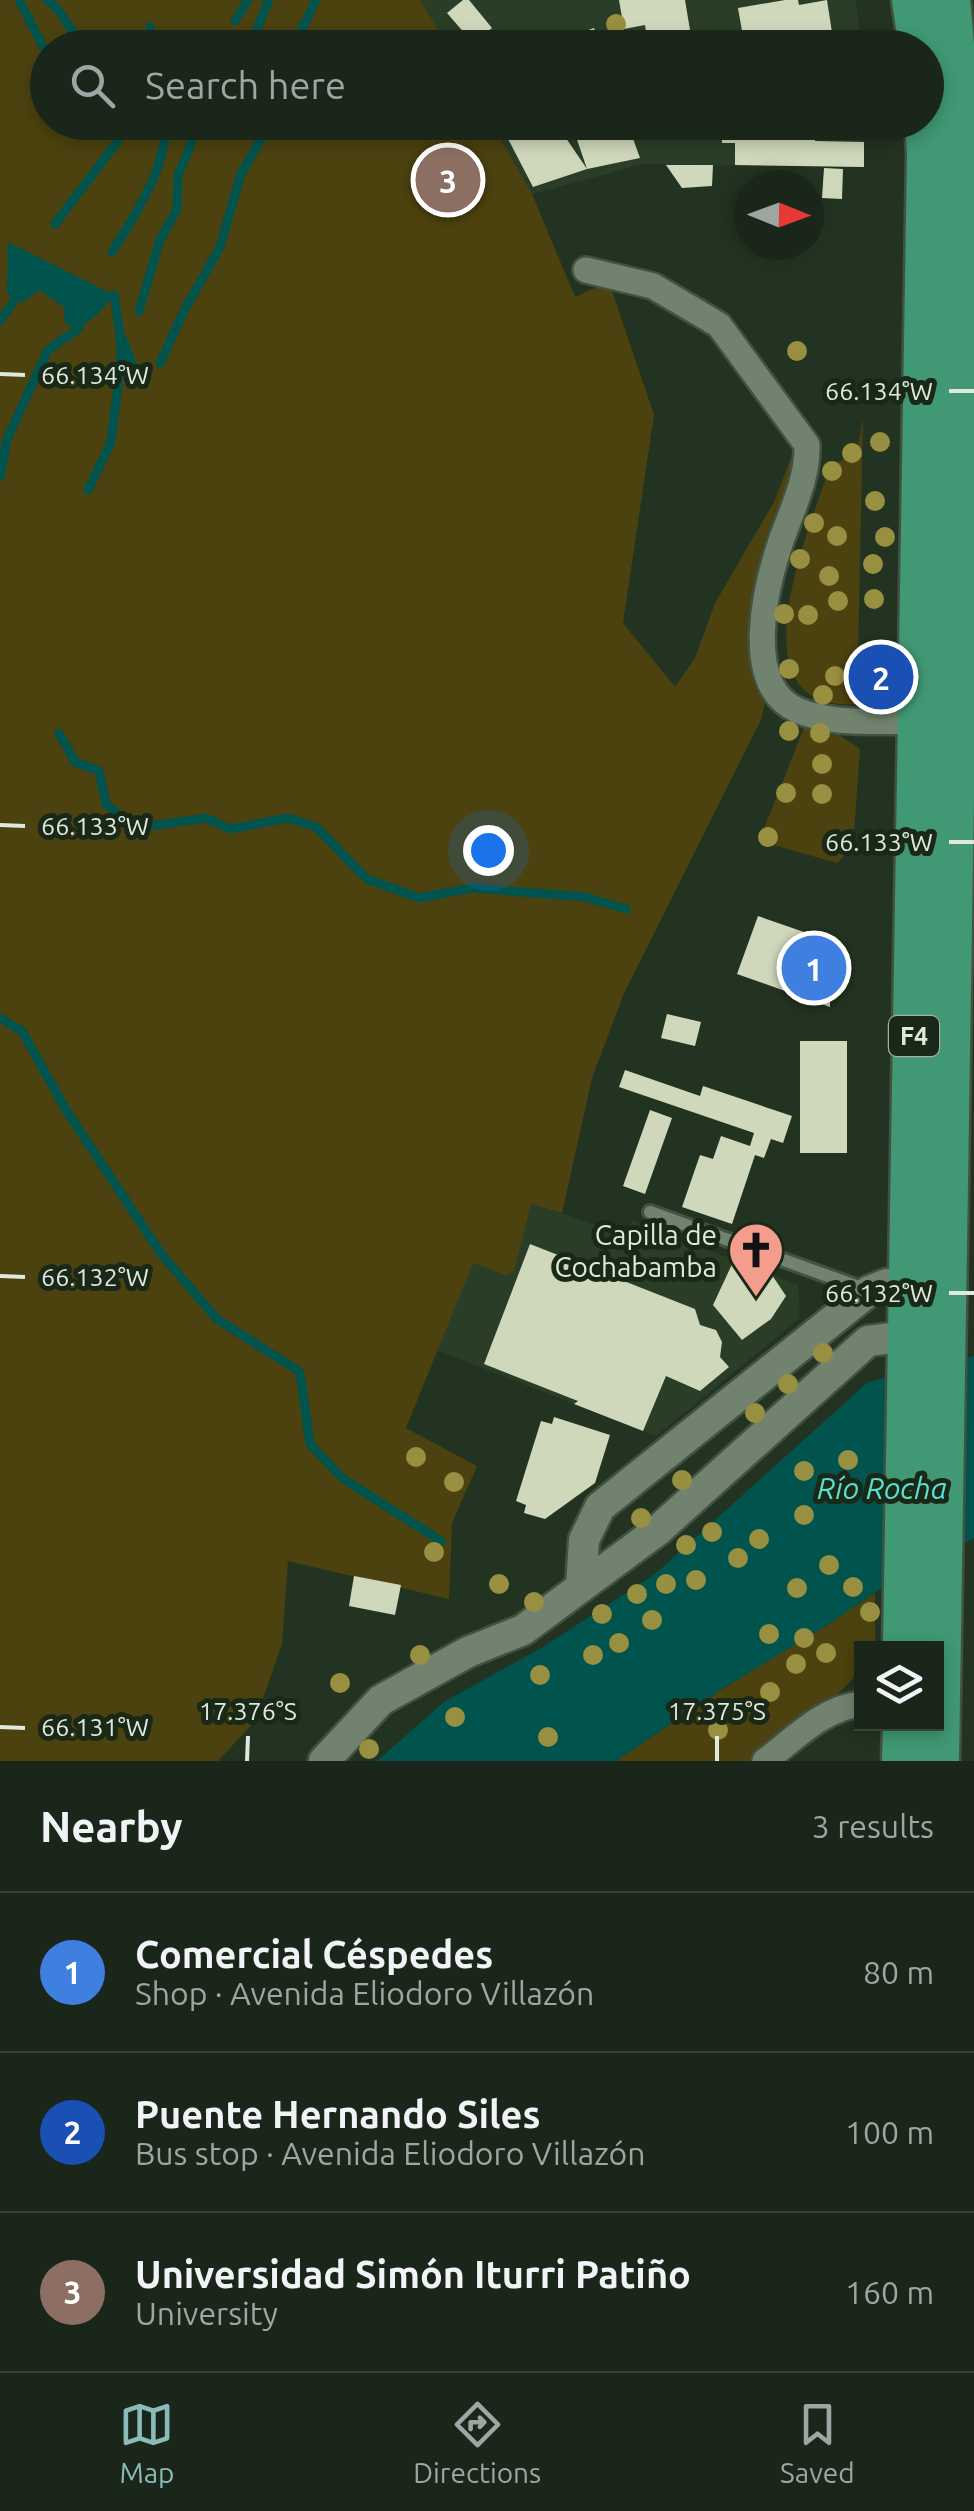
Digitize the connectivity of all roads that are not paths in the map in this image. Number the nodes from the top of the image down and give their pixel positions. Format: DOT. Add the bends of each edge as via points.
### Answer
graph roads {
  1 [pos="912,0"];
  2 [pos="950,0"];
  3 [pos="916,30"];
  4 [pos="926,140"];
  5 [pos="586,270"];
  6 [pos="919,722"];
  7 [pos="962,1126"];
  8 [pos="650,1212"];
  9 [pos="909,1284"];
  10 [pos="869,1290"];
  11 [pos="920,1340"];
  12 [pos="581,1587"];
  13 [pos="904,1641"];
  14 [pos="854,1705"];
  15 [pos="902,1731"];
  16 [pos="324,1761"];
  17 [pos="766,1761"];
  18 [pos="902,1761"];
  19 [pos="939,1761"];
  1 -- 3 [label="highway"];
  2 -- 7 [label="highway, F4" via="964,154"];
  4 -- 6 [label="highway, F4"];
  5 -- 6 [label="street" via="654,286 719,325 807,445 808,464 771,570 762,636 772,686 793,708 817,716"];
  6 -- 9 [label="highway, F4"];
  7 -- 11 [label="highway, F4"];
  8 -- 10 [label="lane"];
  9 -- 10 [label="street"];
  9 -- 11 [label="highway, F4"];
  10 -- 12 [label="street" via="600,1507 584,1540"];
  11 -- 12 [label="street" via="868,1341 657,1531"];
  11 -- 13 [label="highway, F4"];
  11 -- 19 [label="highway, F4" via="944,1567"];
  12 -- 16 [label="street" via="523,1630 381,1700"];
  14 -- 17 [label="street" via="828,1714"];
  15 -- 18 [label="highway"];
}
